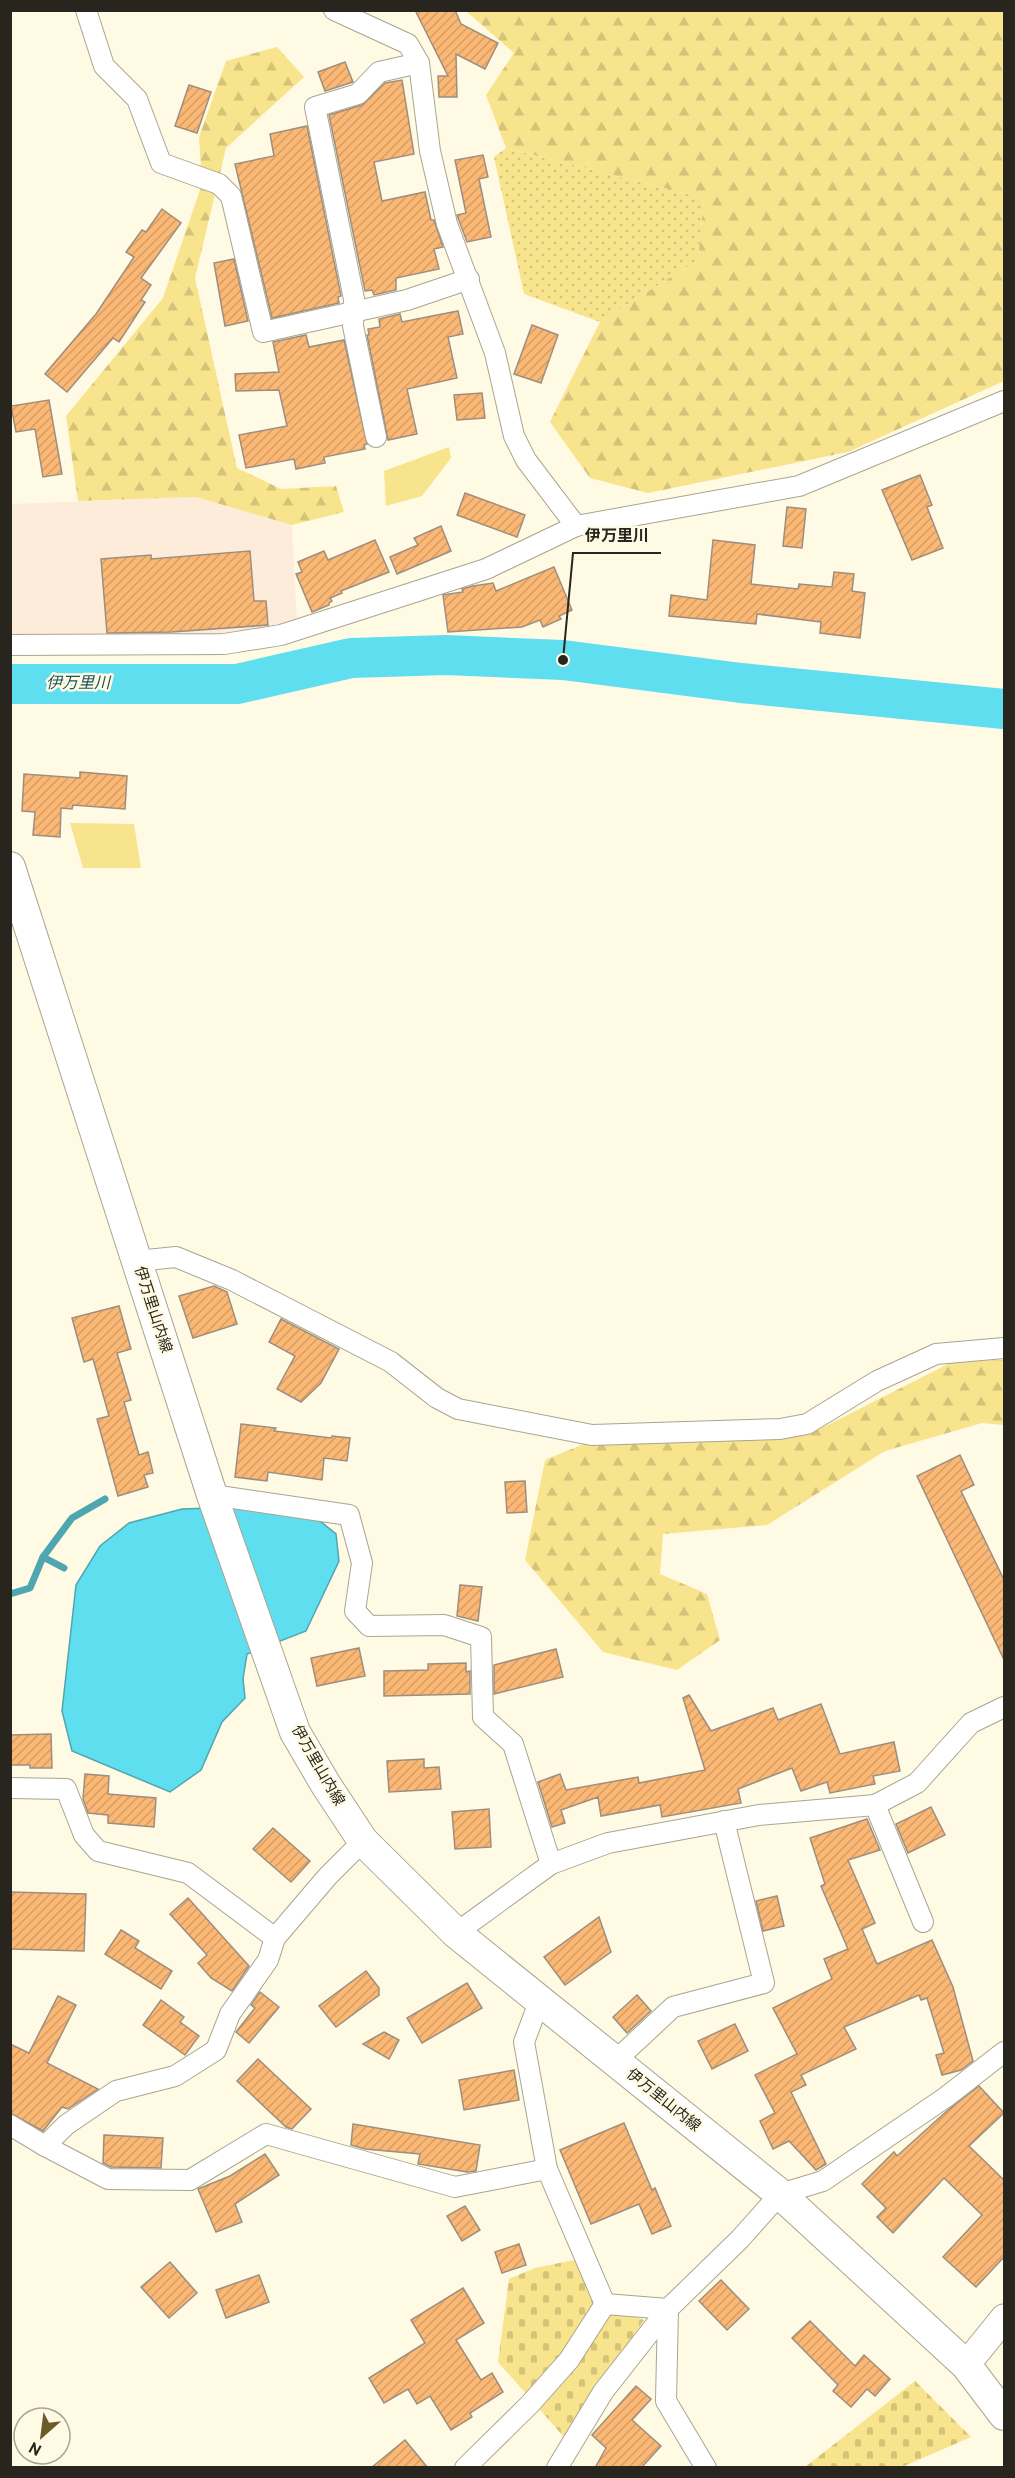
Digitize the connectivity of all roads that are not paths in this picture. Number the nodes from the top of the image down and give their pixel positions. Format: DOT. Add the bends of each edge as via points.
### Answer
graph roads {
  1 [pos="86,10"];
  2 [pos="334,10"];
  3 [pos="419,63"];
  4 [pos="469,279"];
  5 [pos="354,312"];
  6 [pos="1005,401"];
  7 [pos="376,437"];
  8 [pos="576,526"];
  9 [pos="10,645"];
  10 [pos="10,867"];
  11 [pos="137,1261"];
  12 [pos="1005,1348"];
  13 [pos="212,1494"];
  14 [pos="1005,1707"];
  15 [pos="10,1788"];
  16 [pos="875,1805"];
  17 [pos="724,1821"];
  18 [pos="363,1841"];
  19 [pos="551,1864"];
  20 [pos="923,1922"];
  21 [pos="456,1933"];
  22 [pos="275,1938"];
  23 [pos="539,2002"];
  24 [pos="1005,2052"];
  25 [pos="614,2062"];
  26 [pos="10,2125"];
  27 [pos="45,2146"];
  28 [pos="547,2169"];
  29 [pos="780,2194"];
  30 [pos="605,2304"];
  31 [pos="668,2309"];
  32 [pos="1005,2318"];
  33 [pos="966,2365"];
  34 [pos="1005,2415"];
  35 [pos="465,2468"];
  36 [pos="557,2468"];
  37 [pos="706,2468"];
  1 -- 5 [label="street" via="104,66 136,99 161,163 219,183 231,196 263,333"];
  2 -- 3 [label="street" via="408,44"];
  3 -- 4 [label="street" via="430,151 447,224"];
  3 -- 5 [label="street" via="379,72 358,93 315,107"];
  4 -- 5 [label="street" via="407,300"];
  4 -- 8 [label="street" via="495,353 514,436 526,460"];
  5 -- 7 [label="street" via="353,326"];
  6 -- 8 [label="street" via="799,486"];
  8 -- 9 [label="street" via="486,569 281,635 224,644"];
  10 -- 11 [label="main road, 伊万里山内線"];
  11 -- 12 [label="street" via="176,1257 232,1280 391,1362 437,1398 458,1409 592,1435 780,1429 807,1424 877,1381 936,1354"];
  11 -- 13 [label="main road, 伊万里山内線"];
  13 -- 18 [label="main road, 伊万里山内線" via="295,1732"];
  13 -- 19 [label="street" via="349,1515 362,1563 355,1611 369,1626 444,1625 481,1637 483,1717 513,1744"];
  14 -- 16 [label="street" via="971,1723 917,1783"];
  15 -- 22 [label="street" via="66,1789 84,1835 99,1851 188,1873"];
  16 -- 17 [label="street"];
  16 -- 20 [label="street"];
  17 -- 19 [label="street" via="608,1843"];
  17 -- 25 [label="street" via="764,1983 673,2007"];
  18 -- 21 [label="main road, 伊万里山内線"];
  18 -- 22 [label="street"];
  19 -- 21 [label="street"];
  21 -- 23 [label="main road, 伊万里山内線"];
  22 -- 27 [label="street" via="268,1960 230,2014 216,2050 175,2076 116,2091 66,2125"];
  23 -- 25 [label="main road, 伊万里山内線"];
  23 -- 28 [label="street" via="524,2042"];
  24 -- 29 [label="street" via="824,2181"];
  25 -- 29 [label="main road, 伊万里山内線"];
  26 -- 27 [label="street"];
  27 -- 28 [label="street" via="108,2179 190,2180 266,2134 455,2187"];
  28 -- 30 [label="street"];
  29 -- 31 [label="street"];
  29 -- 33 [label="main road, 伊万里山内線"];
  30 -- 31 [label="street"];
  30 -- 35 [label="street" via="569,2360"];
  31 -- 36 [label="street" via="603,2391"];
  31 -- 37 [label="street" via="666,2401"];
  32 -- 33 [label="main road"];
  33 -- 34 [label="main road, 伊万里山内線"];
}
